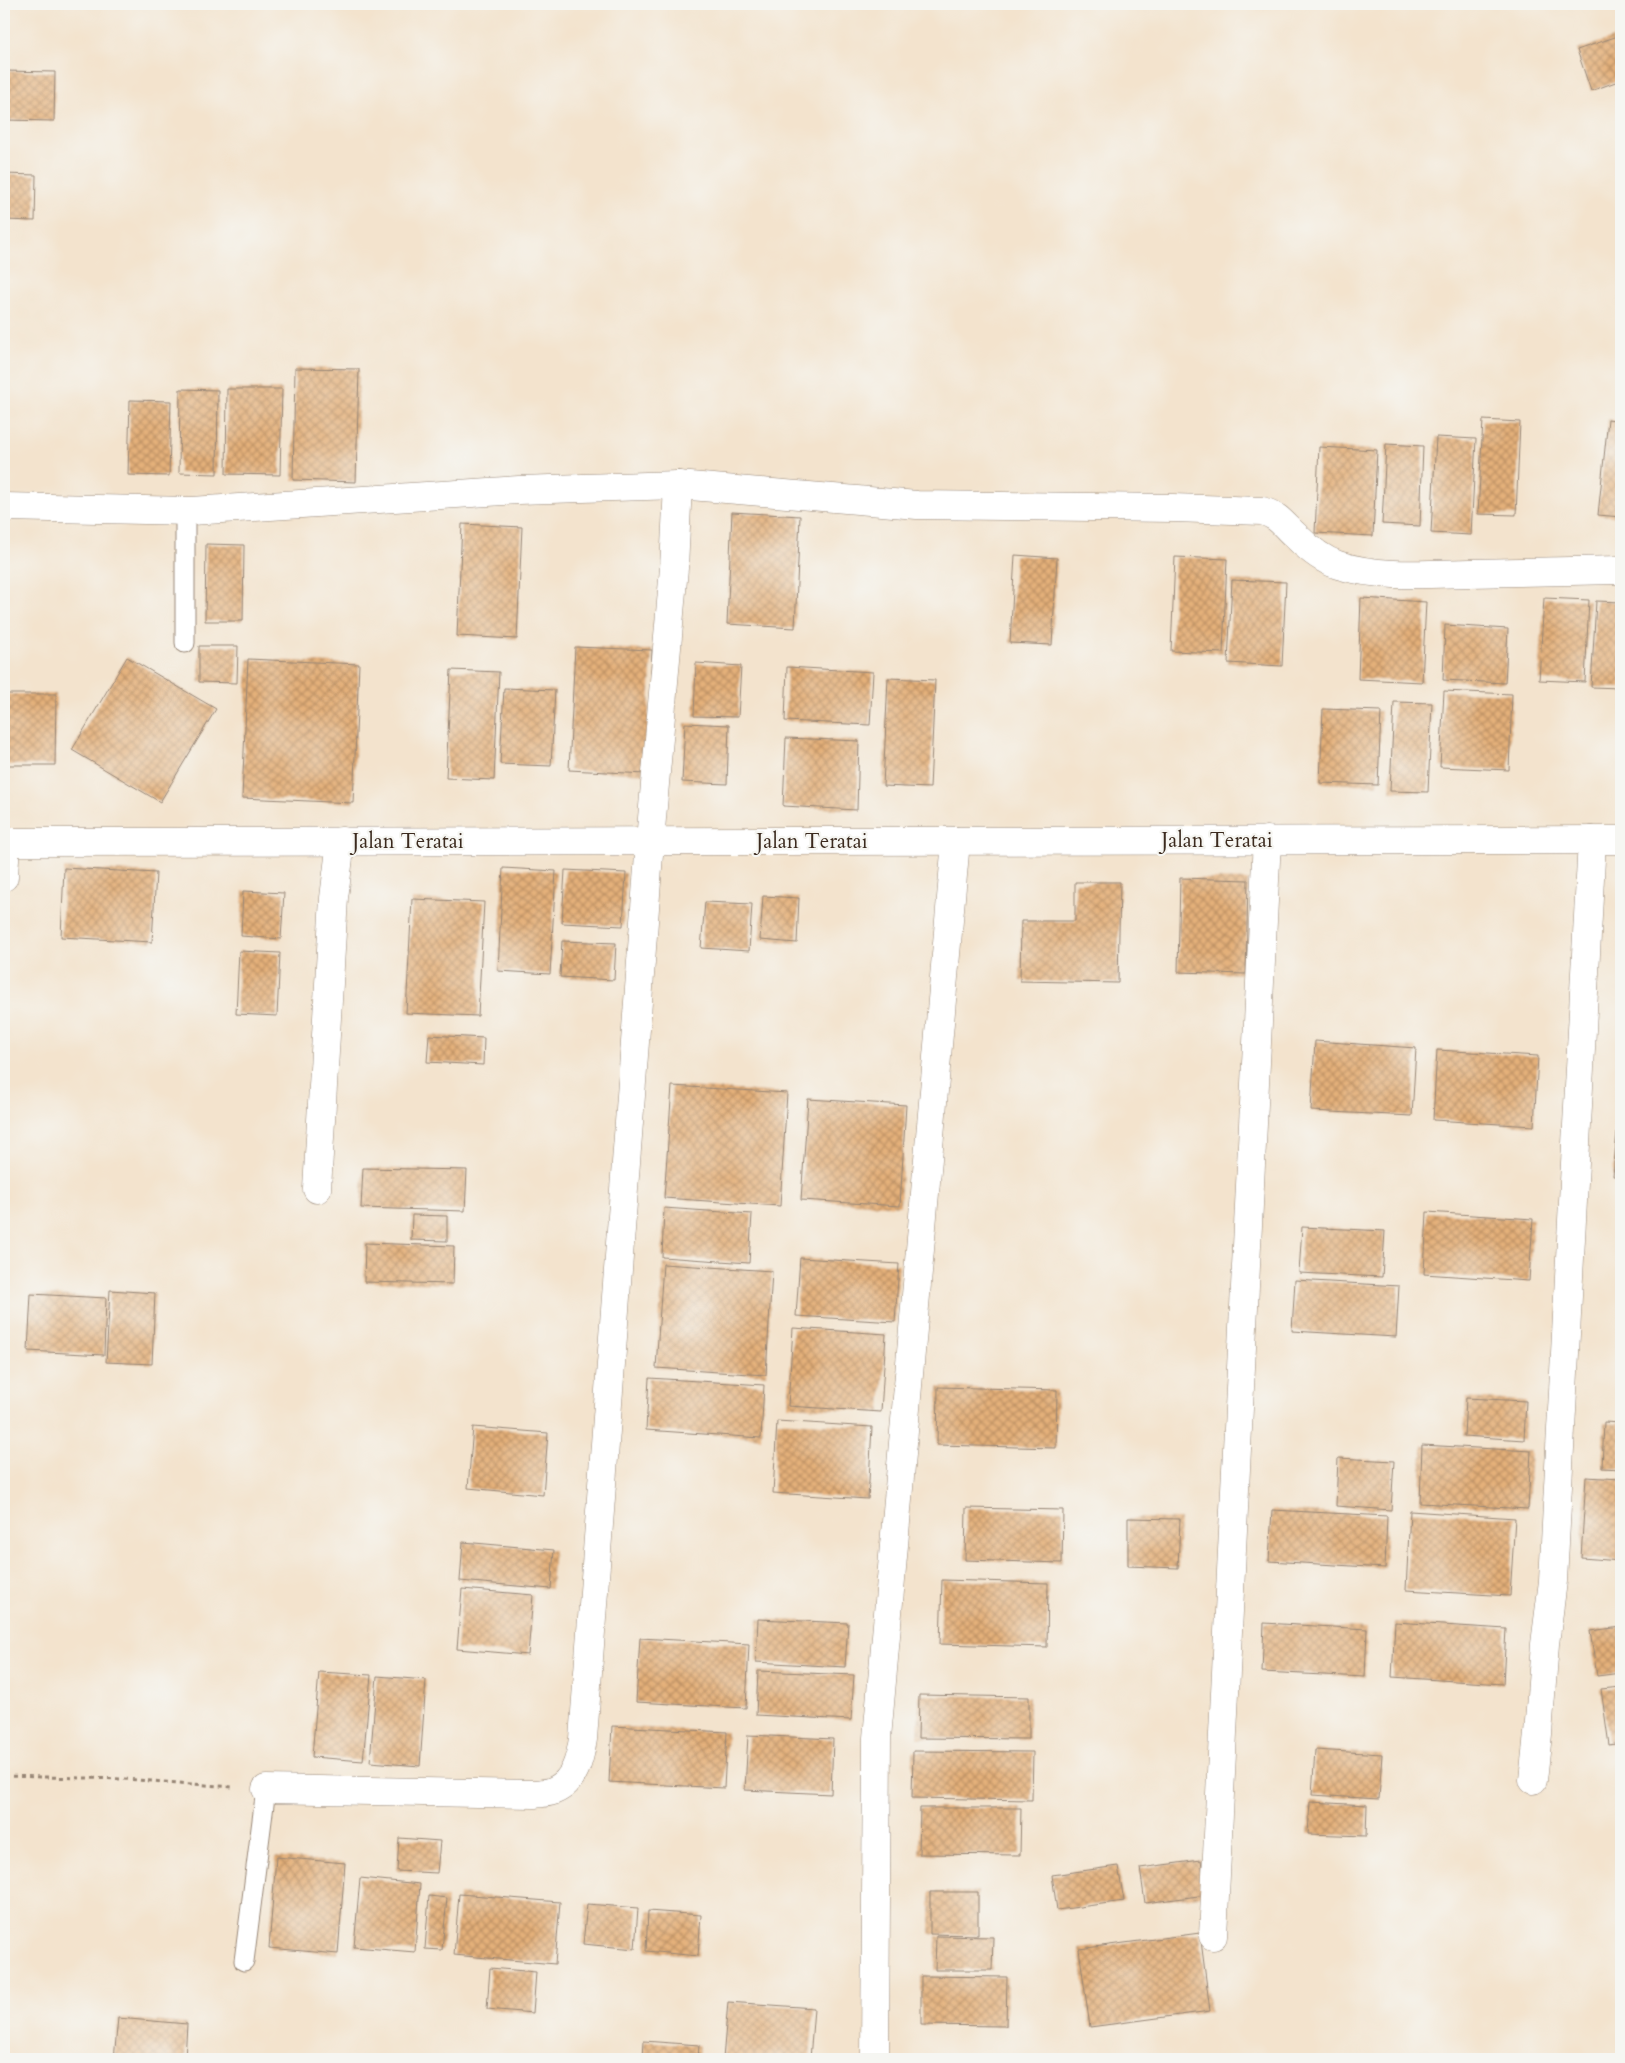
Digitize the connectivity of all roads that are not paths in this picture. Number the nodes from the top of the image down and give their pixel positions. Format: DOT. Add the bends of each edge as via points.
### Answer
graph roads {
  1 [pos="678,485"];
  2 [pos="4,507"];
  3 [pos="185,510"];
  4 [pos="1621,570"];
  5 [pos="185,643"];
  6 [pos="956,840"];
  7 [pos="1267,840"];
  8 [pos="1592,840"];
  9 [pos="1621,840"];
  10 [pos="650,841"];
  11 [pos="5,842"];
  12 [pos="342,842"];
  13 [pos="4,877"];
  14 [pos="317,1189"];
  15 [pos="1533,1780"];
  16 [pos="266,1789"];
  17 [pos="1213,1936"];
  18 [pos="244,1961"];
  19 [pos="875,2059"];
  1 -- 3 [label="street" via="519,490"];
  1 -- 4 [label="street" via="918,505 1262,511 1280,518 1296,537 1320,555 1336,564 1367,572 1431,574"];
  1 -- 10 [label="street" via="674,568"];
  2 -- 3 [label="street"];
  3 -- 5 [label="lane"];
  6 -- 7 [label="street, Jalan Teratai"];
  6 -- 10 [label="street, Jalan Teratai"];
  6 -- 19 [label="street" via="877,1738"];
  7 -- 8 [label="street, Jalan Teratai"];
  7 -- 17 [label="street"];
  8 -- 9 [label="street, Jalan Teratai"];
  8 -- 15 [label="street" via="1553,1581"];
  10 -- 12 [label="street, Jalan Teratai"];
  10 -- 16 [label="street" via="579,1761 571,1777 556,1790 535,1794"];
  11 -- 12 [label="street, Jalan Teratai"];
  11 -- 13 [label="street"];
  12 -- 14 [label="street" via="334,898"];
  16 -- 18 [label="lane"];
}
